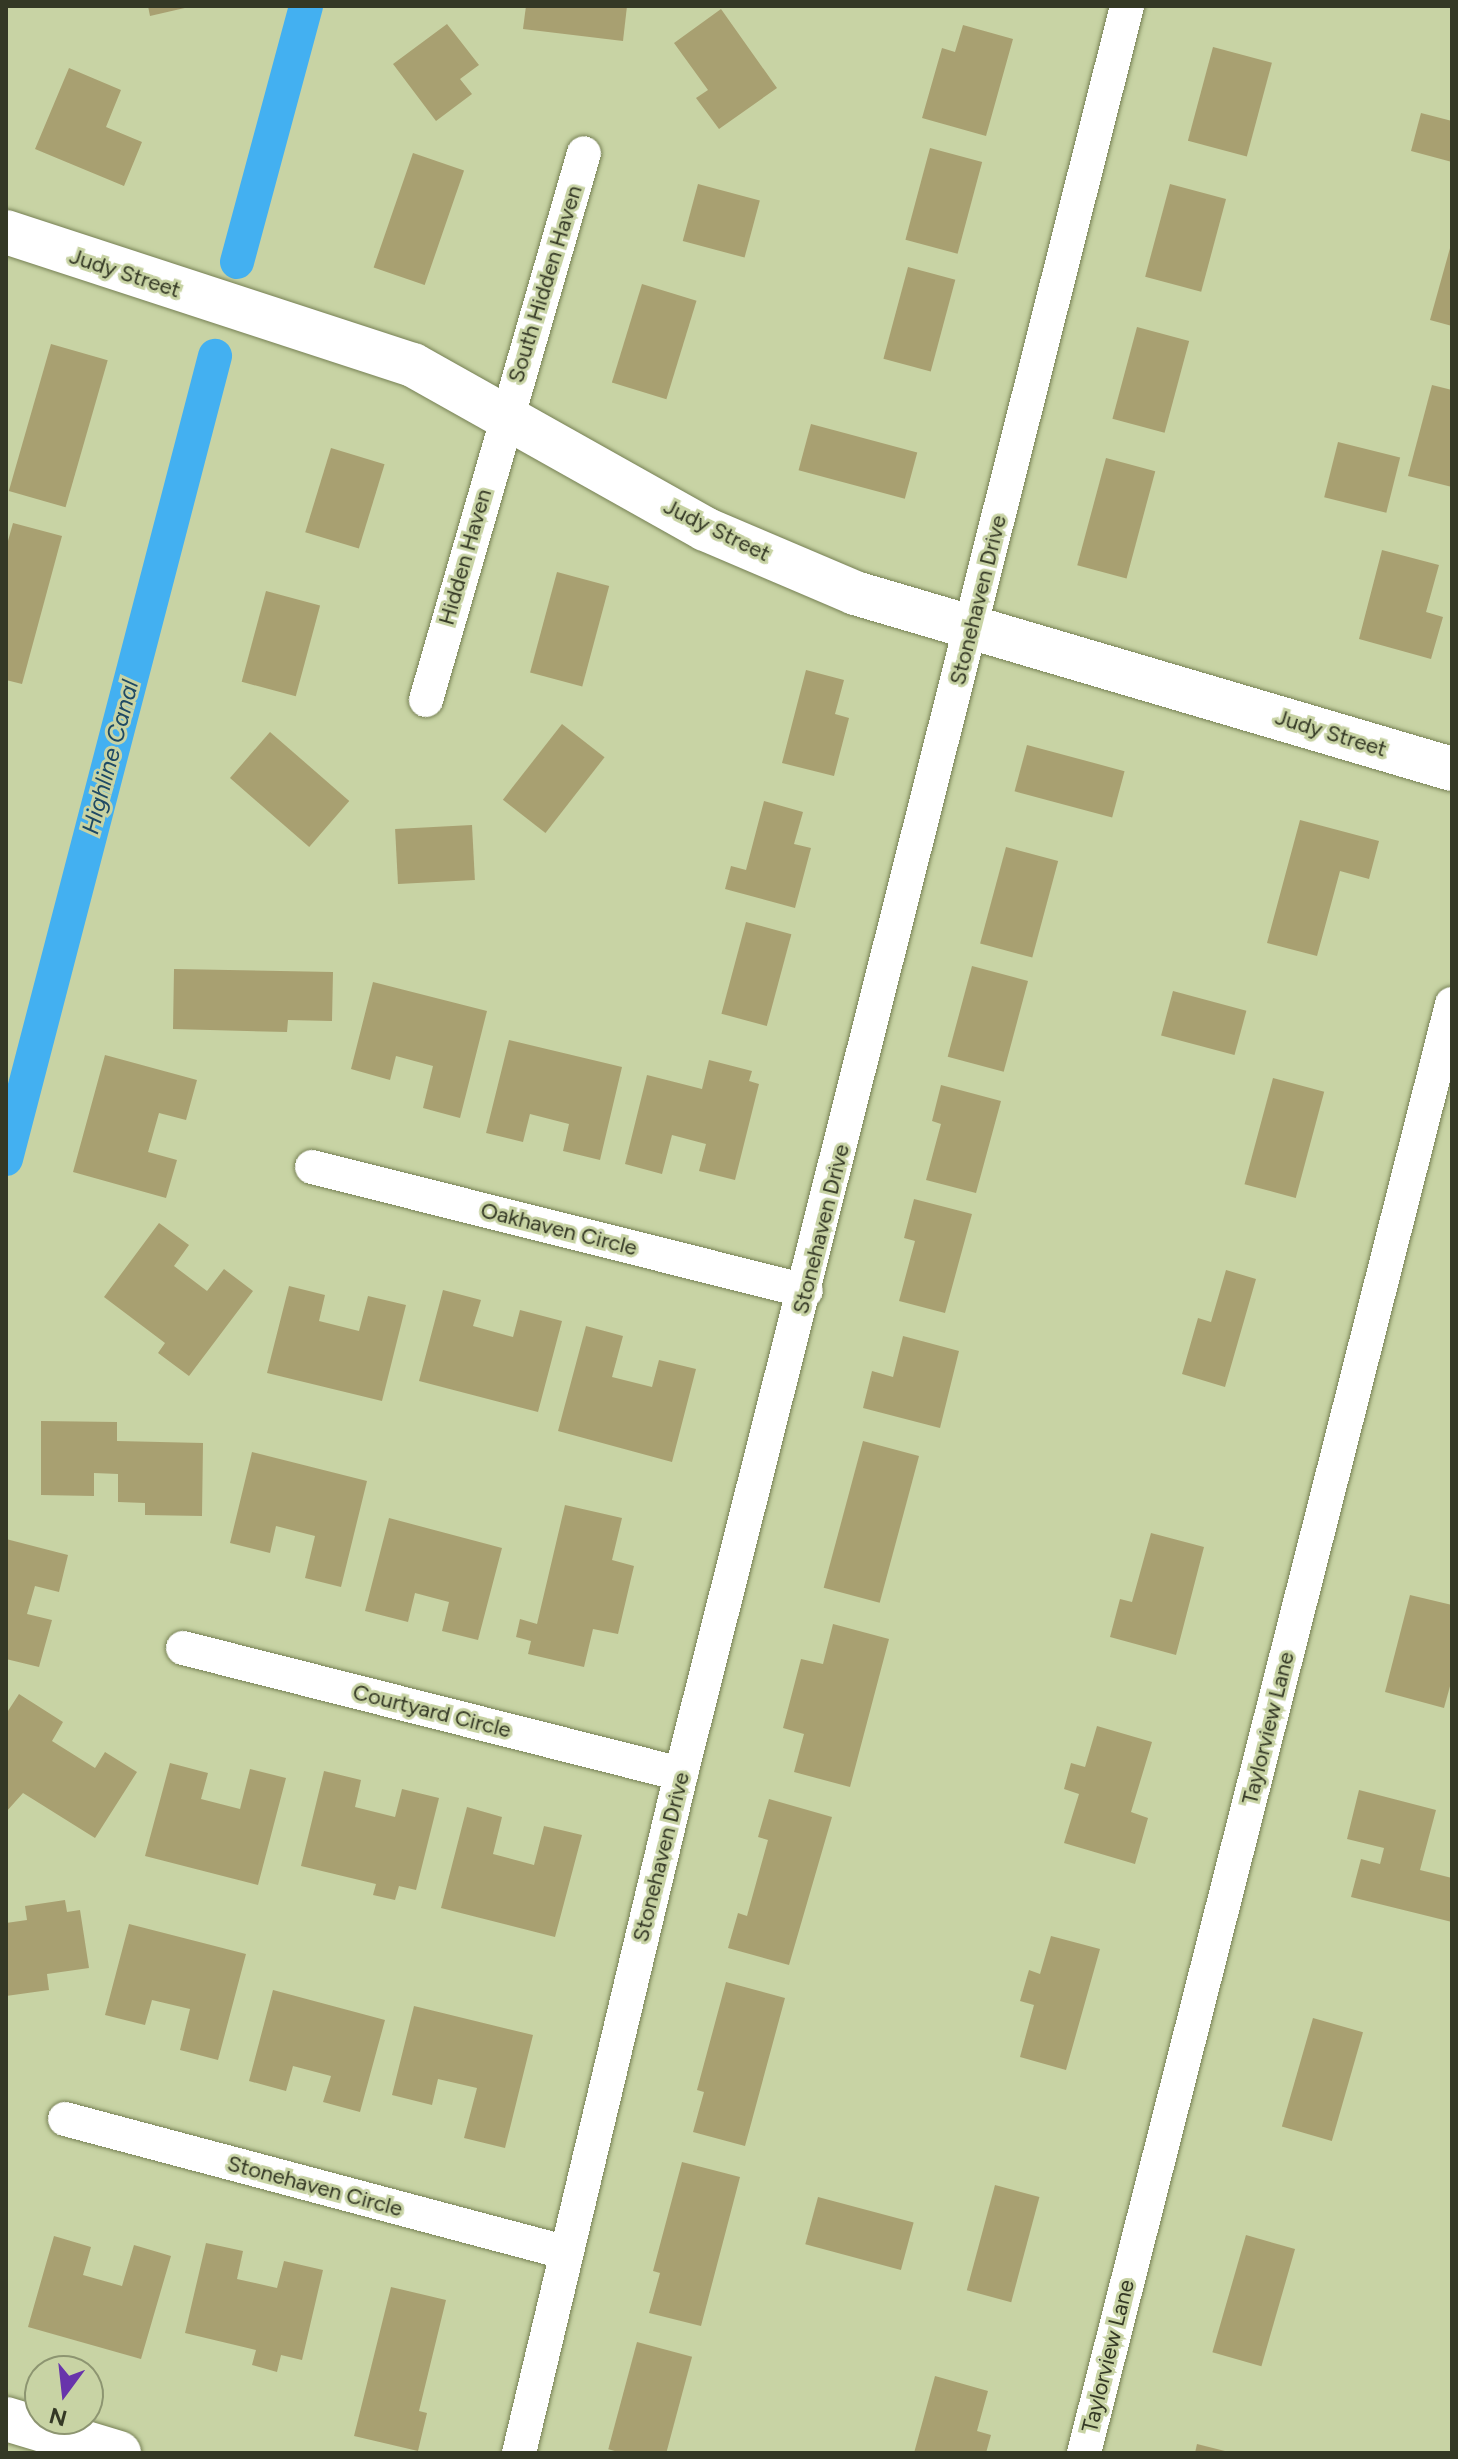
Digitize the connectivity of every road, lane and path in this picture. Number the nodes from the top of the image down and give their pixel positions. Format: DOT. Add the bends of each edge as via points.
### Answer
graph roads {
  1 [pos="1127,6"];
  2 [pos="584,153"];
  3 [pos="6,232"];
  4 [pos="506,415"];
  5 [pos="971,626"];
  6 [pos="426,700"];
  7 [pos="1452,769"];
  8 [pos="1452,1004"];
  9 [pos="312,1167"];
  10 [pos="806,1291"];
  11 [pos="183,1648"];
  12 [pos="681,1774"];
  13 [pos="65,2119"];
  14 [pos="564,2252"];
  15 [pos="8,2427"];
  16 [pos="119,2453"];
  17 [pos="519,2453"];
  18 [pos="1084,2453"];
  1 -- 5 [label="street, Stonehaven Drive"];
  2 -- 4 [label="street, South Hidden Haven"];
  3 -- 4 [label="street, Judy Street" via="413,365"];
  4 -- 5 [label="street, Judy Street" via="705,529 855,593"];
  4 -- 6 [label="street, Hidden Haven"];
  5 -- 7 [label="street, Judy Street"];
  5 -- 10 [label="street, Stonehaven Drive"];
  8 -- 18 [label="street, Taylorview Lane"];
  9 -- 10 [label="street, Oakhaven Circle"];
  10 -- 12 [label="street, Stonehaven Drive"];
  11 -- 12 [label="street, Courtyard Circle"];
  12 -- 14 [label="street, Stonehaven Drive"];
  13 -- 14 [label="street, Stonehaven Circle"];
  14 -- 17 [label="street, Stonehaven Drive"];
  15 -- 16 [label="street"];
}
